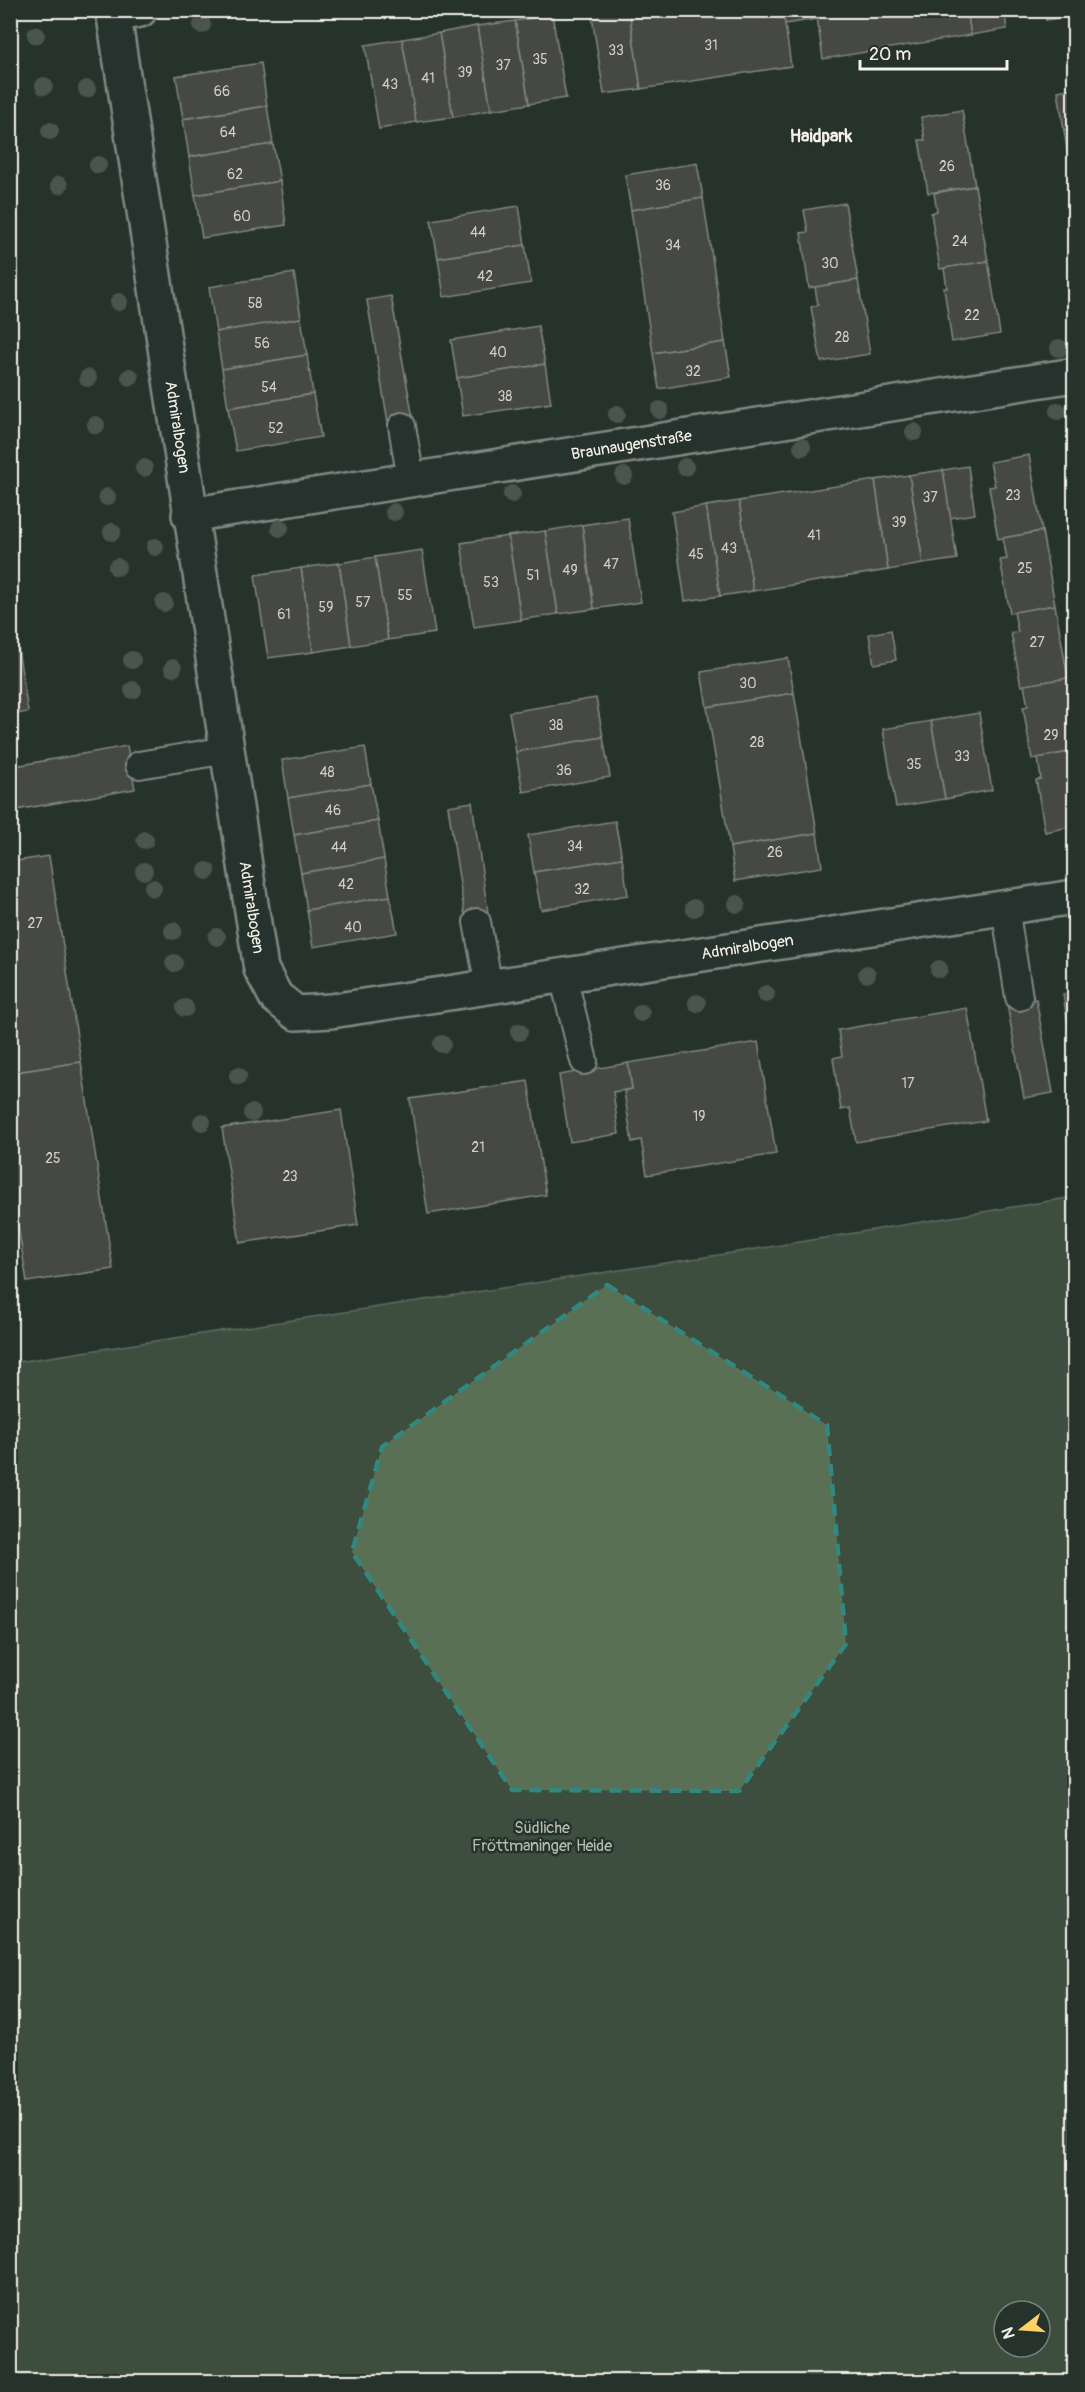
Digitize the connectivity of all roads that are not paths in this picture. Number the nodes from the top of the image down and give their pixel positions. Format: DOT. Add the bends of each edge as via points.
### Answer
graph roads {
  1 [pos="122,12"];
  2 [pos="1074,375"];
  3 [pos="402,426"];
  4 [pos="411,480"];
  5 [pos="189,515"];
  6 [pos="227,750"];
  7 [pos="139,765"];
  8 [pos="1074,897"];
  9 [pos="1005,908"];
  10 [pos="477,922"];
  11 [pos="563,975"];
  12 [pos="489,987"];
  13 [pos="1019,997"];
  14 [pos="584,1061"];
  1 -- 5 [label="street, Admiralbogen"];
  2 -- 4 [label="street, Braunaugenstraße"];
  3 -- 4 [label="lane"];
  4 -- 5 [label="street, Braunaugenstraße"];
  5 -- 6 [label="street, Admiralbogen"];
  6 -- 7 [label="lane"];
  6 -- 12 [label="street, Admiralbogen" via="261,969 276,998 296,1013 304,1013"];
  8 -- 9 [label="street, Admiralbogen"];
  9 -- 11 [label="street, Admiralbogen"];
  9 -- 13 [label="lane"];
  10 -- 12 [label="lane"];
  11 -- 12 [label="street, Admiralbogen"];
  11 -- 14 [label="lane"];
}
